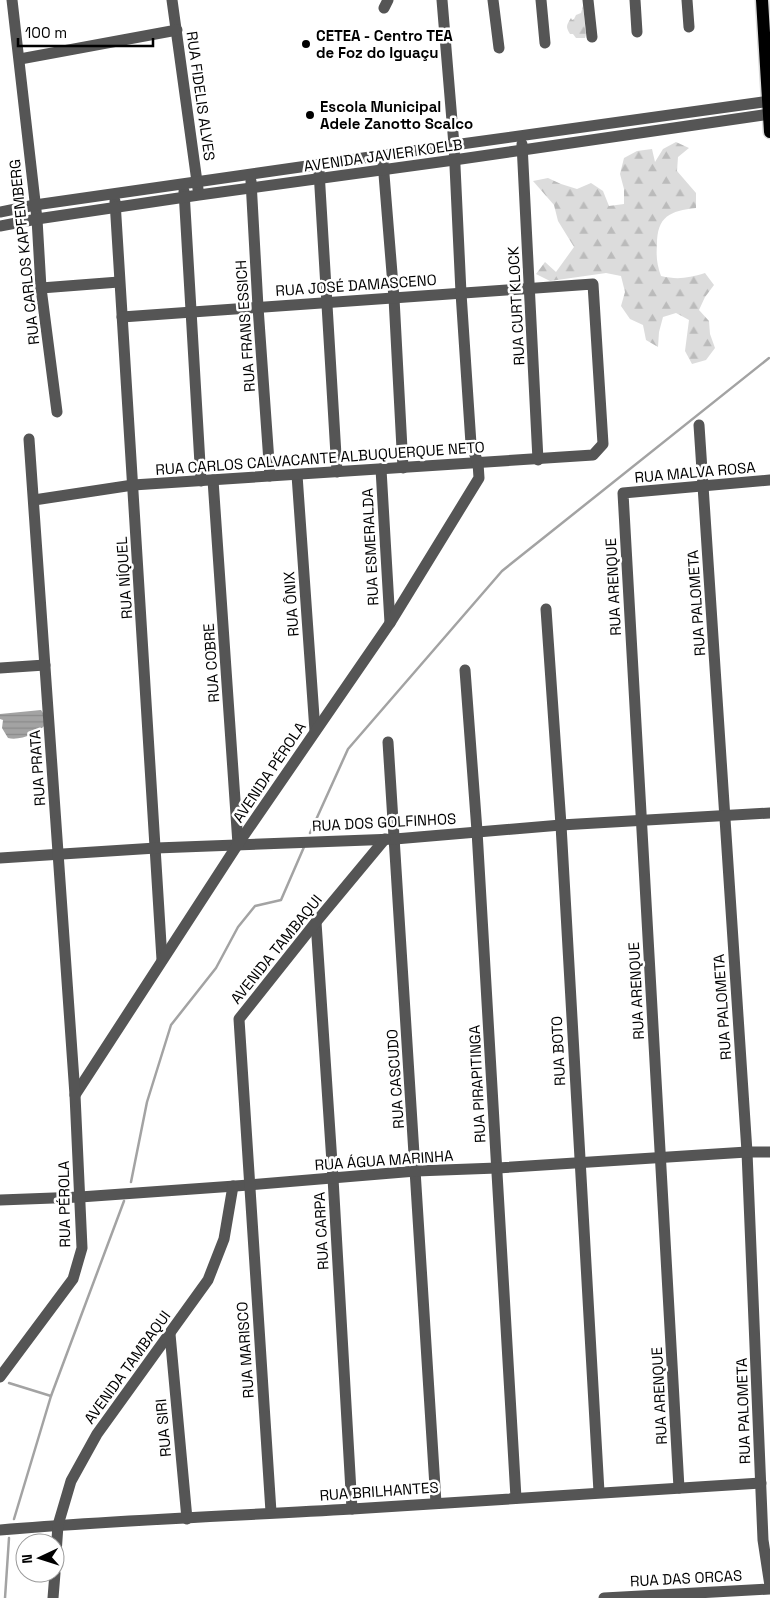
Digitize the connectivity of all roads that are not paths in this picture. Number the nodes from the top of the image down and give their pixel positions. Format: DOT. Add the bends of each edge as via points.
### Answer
graph roads {
  1 [pos="12,0"];
  2 [pos="172,0"];
  3 [pos="442,0"];
  4 [pos="493,0"];
  5 [pos="541,0"];
  6 [pos="588,0"];
  7 [pos="635,0"];
  8 [pos="687,0"];
  9 [pos="762,0"];
  10 [pos="689,27"];
  11 [pos="177,30"];
  12 [pos="637,32"];
  13 [pos="592,37"];
  14 [pos="545,43"];
  15 [pos="499,48"];
  16 [pos="20,59"];
  17 [pos="769,108"];
  18 [pos="770,132"];
  19 [pos="522,135"];
  20 [pos="454,145"];
  21 [pos="523,150"];
  22 [pos="382,155"];
  23 [pos="454,160"];
  24 [pos="318,164"];
  25 [pos="384,169"];
  26 [pos="250,174"];
  27 [pos="320,178"];
  28 [pos="197,182"];
  29 [pos="184,184"];
  30 [pos="252,188"];
  31 [pos="114,194"];
  32 [pos="199,195"];
  33 [pos="184,198"];
  34 [pos="35,205"];
  35 [pos="115,208"];
  36 [pos="0,212"];
  37 [pos="37,219"];
  38 [pos="0,226"];
  39 [pos="120,282"];
  40 [pos="41,288"];
  41 [pos="530,288"];
  42 [pos="461,293"];
  43 [pos="394,298"];
  44 [pos="326,302"];
  45 [pos="258,307"];
  46 [pos="192,312"];
  47 [pos="122,317"];
  48 [pos="57,412"];
  49 [pos="699,425"];
  50 [pos="29,439"];
  51 [pos="603,444"];
  52 [pos="538,460"];
  53 [pos="478,463"];
  54 [pos="403,468"];
  55 [pos="381,469"];
  56 [pos="337,472"];
  57 [pos="297,474"];
  58 [pos="270,476"];
  59 [pos="207,480"];
  60 [pos="770,480"];
  61 [pos="133,485"];
  62 [pos="704,487"];
  63 [pos="622,493"];
  64 [pos="34,500"];
  65 [pos="546,609"];
  66 [pos="390,623"];
  67 [pos="45,665"];
  68 [pos="0,668"];
  69 [pos="466,670"];
  70 [pos="315,731"];
  71 [pos="388,742"];
  72 [pos="770,813"];
  73 [pos="724,816"];
  74 [pos="642,820"];
  75 [pos="561,825"];
  76 [pos="477,831"];
  77 [pos="390,839"];
  78 [pos="238,844"];
  79 [pos="156,848"];
  80 [pos="58,854"];
  81 [pos="0,858"];
  82 [pos="316,922"];
  83 [pos="162,960"];
  84 [pos="75,1095"];
  85 [pos="747,1152"];
  86 [pos="770,1152"];
  87 [pos="661,1157"];
  88 [pos="579,1162"];
  89 [pos="497,1168"];
  90 [pos="416,1171"];
  91 [pos="333,1178"];
  92 [pos="249,1185"];
  93 [pos="233,1186"];
  94 [pos="80,1196"];
  95 [pos="0,1200"];
  96 [pos="170,1334"];
  97 [pos="0,1377"];
  98 [pos="761,1483"];
  99 [pos="679,1488"];
  100 [pos="599,1492"];
  101 [pos="516,1498"];
  102 [pos="436,1503"];
  103 [pos="352,1509"];
  104 [pos="271,1512"];
  105 [pos="187,1519"];
  106 [pos="58,1525"];
  107 [pos="0,1530"];
  108 [pos="57,1533"];
  109 [pos="54,1583"];
  110 [pos="770,1588"];
  111 [pos="53,1598"];
  112 [pos="604,1598"];
  1 -- 16 [label="street, RUA CARLOS KAPFEMBERG"];
  2 -- 11 [label="street, RUA FIDELIS ALVES"];
  3 -- 20 [label="street"];
  4 -- 15 [label="street"];
  5 -- 14 [label="street"];
  6 -- 13 [label="street"];
  7 -- 12 [label="street"];
  8 -- 10 [label="street"];
  9 -- 17 [label="main road"];
  11 -- 16 [label="street"];
  11 -- 28 [label="street, RUA FIDELIS ALVES"];
  16 -- 34 [label="street, RUA CARLOS KAPFEMBERG"];
  17 -- 18 [label="main road"];
  17 -- 19 [label="street, AVENIDA JAVIER KOELB"];
  17 -- 21 [label="street, AVENIDA JAVIER KOELB"];
  19 -- 20 [label="street, AVENIDA JAVIER KOELB"];
  19 -- 21 [label="street, RUA CURT KLOCK"];
  20 -- 22 [label="street, AVENIDA JAVIER KOELB"];
  20 -- 23 [label="street"];
  21 -- 23 [label="street, AVENIDA JAVIER KOELB"];
  21 -- 41 [label="street, RUA CURT KLOCK"];
  22 -- 24 [label="street, AVENIDA JAVIER KOELB"];
  22 -- 25 [label="street"];
  23 -- 25 [label="street, AVENIDA JAVIER KOELB"];
  23 -- 42 [label="street"];
  24 -- 26 [label="street, AVENIDA JAVIER KOELB"];
  24 -- 27 [label="street"];
  25 -- 27 [label="street, AVENIDA JAVIER KOELB"];
  25 -- 43 [label="street"];
  26 -- 28 [label="street, AVENIDA JAVIER KOELB"];
  26 -- 30 [label="street, RUA FRANS ESSICH"];
  27 -- 30 [label="street, AVENIDA JAVIER KOELB"];
  27 -- 44 [label="street"];
  28 -- 29 [label="street, AVENIDA JAVIER KOELB"];
  28 -- 32 [label="street, RUA FIDELIS ALVES"];
  29 -- 31 [label="street, AVENIDA JAVIER KOELB"];
  29 -- 33 [label="street, RUA COBRE"];
  30 -- 32 [label="street, AVENIDA JAVIER KOELB"];
  30 -- 45 [label="street, RUA FRANS ESSICH"];
  31 -- 34 [label="street, AVENIDA JAVIER KOELB"];
  31 -- 35 [label="street, RUA NÍQUEL"];
  32 -- 33 [label="street, AVENIDA JAVIER KOELB"];
  33 -- 35 [label="street, AVENIDA JAVIER KOELB"];
  33 -- 46 [label="street, RUA COBRE"];
  34 -- 36 [label="street, AVENIDA JAVIER KOELB"];
  34 -- 37 [label="street, RUA CARLOS KAPFEMBERG"];
  35 -- 37 [label="street, AVENIDA JAVIER KOELB"];
  35 -- 39 [label="street, RUA NÍQUEL"];
  37 -- 38 [label="street, AVENIDA JAVIER KOELB"];
  37 -- 40 [label="street, RUA CARLOS KAPFEMBERG"];
  39 -- 40 [label="street"];
  39 -- 47 [label="street, RUA NÍQUEL"];
  40 -- 48 [label="street, RUA CARLOS KAPFEMBERG"];
  41 -- 42 [label="street, RUA JOSÉ DAMASCENO"];
  41 -- 51 [label="street, RUA JOSÉ DAMASCENO" via="593,284"];
  41 -- 52 [label="street, RUA CURT KLOCK"];
  42 -- 43 [label="street, RUA JOSÉ DAMASCENO"];
  42 -- 53 [label="street" via="471,444"];
  43 -- 44 [label="street, RUA JOSÉ DAMASCENO"];
  43 -- 54 [label="street"];
  44 -- 45 [label="street, RUA JOSÉ DAMASCENO"];
  44 -- 56 [label="street"];
  45 -- 46 [label="street, RUA JOSÉ DAMASCENO"];
  45 -- 58 [label="street, RUA FRANS ESSICH"];
  46 -- 47 [label="street, RUA JOSÉ DAMASCENO"];
  46 -- 59 [label="street, RUA COBRE"];
  47 -- 61 [label="street, RUA NÍQUEL"];
  49 -- 62 [label="street, RUA PALOMETA"];
  50 -- 64 [label="street, RUA PRATA"];
  51 -- 52 [label="street, RUA CARLOS CALVACANTE ALBUQUERQUE NETO" via="593,455"];
  52 -- 53 [label="street, RUA CARLOS CALVACANTE ALBUQUERQUE NETO"];
  53 -- 54 [label="street, RUA CARLOS CALVACANTE ALBUQUERQUE NETO"];
  53 -- 66 [label="street, AVENIDA PÉROLA" via="478,478"];
  54 -- 55 [label="street, RUA CARLOS CALVACANTE ALBUQUERQUE NETO"];
  55 -- 56 [label="street, RUA CARLOS CALVACANTE ALBUQUERQUE NETO"];
  55 -- 66 [label="street, RUA ESMERALDA"];
  56 -- 57 [label="street, RUA CARLOS CALVACANTE ALBUQUERQUE NETO"];
  57 -- 58 [label="street, RUA CARLOS CALVACANTE ALBUQUERQUE NETO"];
  57 -- 70 [label="street, RUA ÔNIX"];
  58 -- 59 [label="street, RUA CARLOS CALVACANTE ALBUQUERQUE NETO"];
  59 -- 61 [label="street, RUA CARLOS CALVACANTE ALBUQUERQUE NETO"];
  59 -- 78 [label="street, RUA COBRE"];
  60 -- 62 [label="street, RUA MALVA ROSA"];
  61 -- 64 [label="street, RUA CARLOS CALVACANTE ALBUQUERQUE NETO"];
  61 -- 79 [label="street, RUA NÍQUEL"];
  62 -- 63 [label="street, RUA MALVA ROSA"];
  62 -- 73 [label="street, RUA PALOMETA"];
  63 -- 74 [label="street, RUA ARENQUE"];
  64 -- 67 [label="street, RUA PRATA"];
  65 -- 75 [label="street, RUA BOTO"];
  66 -- 70 [label="street, AVENIDA PÉROLA"];
  67 -- 68 [label="street"];
  67 -- 80 [label="street, RUA PRATA"];
  69 -- 76 [label="street, RUA PIRAPITINGA"];
  70 -- 78 [label="street, AVENIDA PÉROLA"];
  71 -- 77 [label="street, RUA CASCUDO"];
  72 -- 73 [label="street, RUA DOS GOLFINHOS"];
  73 -- 74 [label="street, RUA DOS GOLFINHOS"];
  73 -- 85 [label="street, RUA PALOMETA"];
  74 -- 75 [label="street, RUA DOS GOLFINHOS"];
  74 -- 87 [label="street, RUA ARENQUE"];
  75 -- 76 [label="street, RUA DOS GOLFINHOS"];
  75 -- 88 [label="street, RUA BOTO"];
  76 -- 77 [label="street, RUA DOS GOLFINHOS"];
  76 -- 89 [label="street, RUA PIRAPITINGA"];
  77 -- 78 [label="street, RUA DOS GOLFINHOS"];
  77 -- 82 [label="street, AVENIDA TAMBAQUI"];
  77 -- 90 [label="street, RUA CASCUDO"];
  78 -- 79 [label="street, RUA DOS GOLFINHOS"];
  78 -- 83 [label="street, AVENIDA PÉROLA"];
  79 -- 80 [label="street, RUA DOS GOLFINHOS"];
  79 -- 83 [label="street, RUA NÍQUEL"];
  80 -- 81 [label="street, RUA DOS GOLFINHOS"];
  80 -- 84 [label="street, RUA PRATA"];
  82 -- 91 [label="street, RUA CARPA"];
  82 -- 92 [label="street, AVENIDA TAMBAQUI" via="239,1019"];
  83 -- 84 [label="street, AVENIDA PÉROLA"];
  84 -- 94 [label="street, RUA PÉROLA"];
  85 -- 86 [label="street, RUA ÁGUA MARINHA"];
  85 -- 87 [label="street, RUA ÁGUA MARINHA"];
  85 -- 98 [label="street, RUA PALOMETA"];
  87 -- 88 [label="street, RUA ÁGUA MARINHA"];
  87 -- 99 [label="street, RUA ARENQUE"];
  88 -- 89 [label="street, RUA ÁGUA MARINHA"];
  88 -- 100 [label="street, RUA BOTO"];
  89 -- 90 [label="street, RUA ÁGUA MARINHA"];
  89 -- 101 [label="street, RUA PIRAPITINGA"];
  90 -- 91 [label="street, RUA ÁGUA MARINHA"];
  90 -- 102 [label="street, RUA CASCUDO"];
  91 -- 92 [label="street, RUA ÁGUA MARINHA"];
  91 -- 103 [label="street, RUA CARPA"];
  92 -- 93 [label="street, RUA ÁGUA MARINHA"];
  92 -- 104 [label="street, RUA MARISCO"];
  93 -- 94 [label="street, RUA ÁGUA MARINHA"];
  93 -- 96 [label="street, AVENIDA TAMBAQUI" via="224,1239 208,1280"];
  94 -- 95 [label="street, RUA ÁGUA MARINHA"];
  94 -- 97 [label="street, RUA PÉROLA" via="82,1248 73,1279"];
  96 -- 105 [label="street, RUA SIRI"];
  96 -- 106 [label="street, AVENIDA TAMBAQUI" via="97,1434 71,1481"];
  98 -- 99 [label="street, RUA BRILHANTES"];
  98 -- 110 [label="street, RUA PALOMETA" via="763,1540"];
  99 -- 100 [label="street, RUA BRILHANTES"];
  100 -- 101 [label="street, RUA BRILHANTES"];
  101 -- 102 [label="street, RUA BRILHANTES"];
  102 -- 103 [label="street, RUA BRILHANTES"];
  103 -- 104 [label="street, RUA BRILHANTES"];
  104 -- 105 [label="street, RUA BRILHANTES"];
  105 -- 106 [label="street, RUA BRILHANTES"];
  106 -- 107 [label="street, RUA BRILHANTES"];
  106 -- 108 [label="street, AVENIDA TAMBAQUI"];
  109 -- 111 [label="street"];
  110 -- 112 [label="street, RUA DAS ORCAS"];
}
